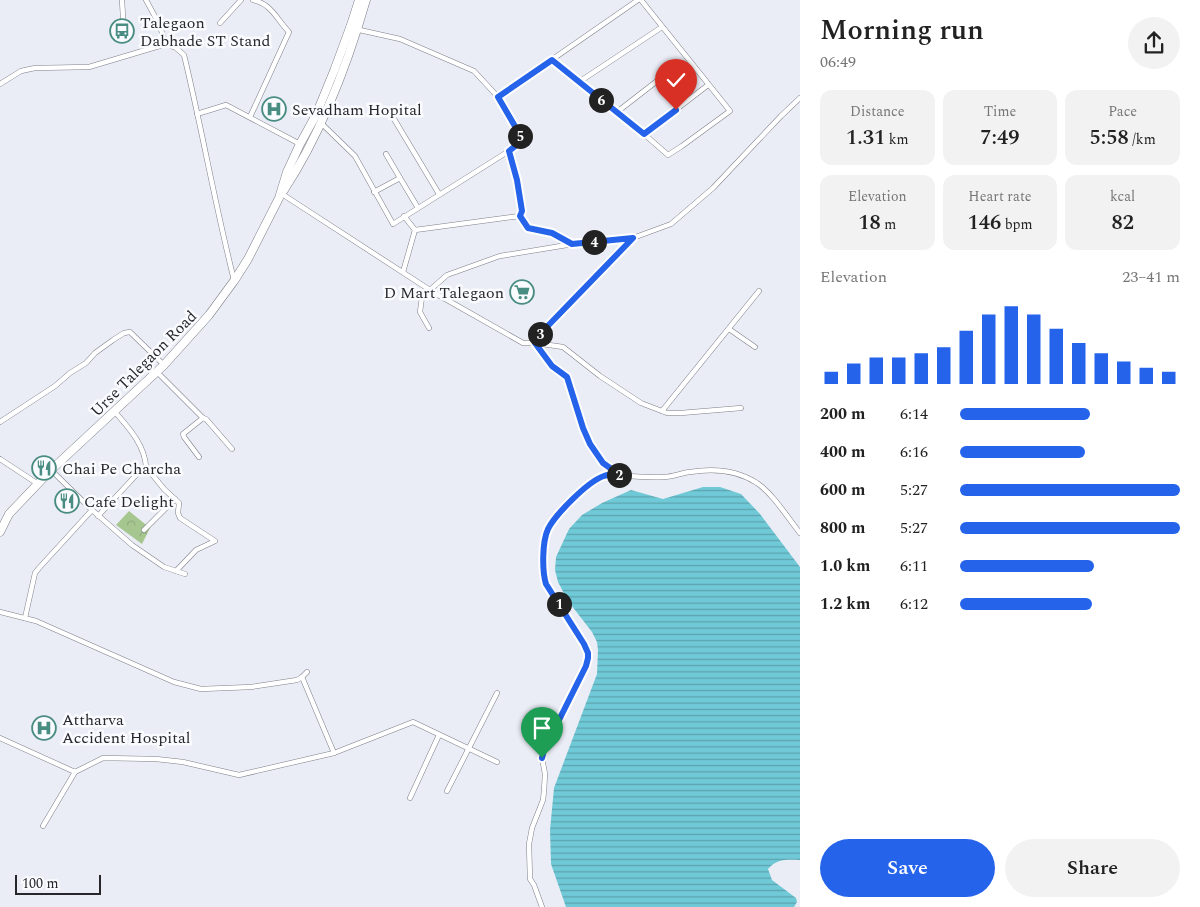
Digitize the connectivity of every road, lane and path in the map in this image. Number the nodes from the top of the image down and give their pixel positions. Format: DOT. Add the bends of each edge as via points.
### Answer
graph roads {
  1 [pos="122,0"];
  2 [pos="146,0"];
  3 [pos="241,0"];
  4 [pos="253,0"];
  5 [pos="359,0"];
  6 [pos="366,0"];
  7 [pos="639,0"];
  8 [pos="220,23"];
  9 [pos="662,27"];
  10 [pos="354,29"];
  11 [pos="124,34"];
  12 [pos="166,44"];
  13 [pos="552,60"];
  14 [pos="657,81"];
  15 [pos="579,82"];
  16 [pos="0,84"];
  17 [pos="708,86"];
  18 [pos="498,97"];
  19 [pos="800,98"];
  20 [pos="617,112"];
  21 [pos="197,114"];
  22 [pos="250,117"];
  23 [pos="394,119"];
  24 [pos="321,123"];
  25 [pos="644,134"];
  26 [pos="300,144"];
  27 [pos="509,151"];
  28 [pos="386,154"];
  29 [pos="400,178"];
  30 [pos="374,192"];
  31 [pos="439,194"];
  32 [pos="281,196"];
  33 [pos="418,208"];
  34 [pos="404,216"];
  35 [pos="520,216"];
  36 [pos="414,230"];
  37 [pos="633,238"];
  38 [pos="572,244"];
  39 [pos="403,272"];
  40 [pos="234,281"];
  41 [pos="430,290"];
  42 [pos="759,292"];
  43 [pos="429,328"];
  44 [pos="729,329"];
  45 [pos="535,343"];
  46 [pos="755,347"];
  47 [pos="164,365"];
  48 [pos="157,372"];
  49 [pos="741,408"];
  50 [pos="662,411"];
  51 [pos="115,412"];
  52 [pos="203,418"];
  53 [pos="0,422"];
  54 [pos="232,449"];
  55 [pos="198,456"];
  56 [pos="0,460"];
  57 [pos="146,467"];
  58 [pos="51,470"];
  59 [pos="620,475"];
  60 [pos="38,484"];
  61 [pos="175,499"];
  62 [pos="92,510"];
  63 [pos="98,516"];
  64 [pos="144,530"];
  65 [pos="0,532"];
  66 [pos="800,533"];
  67 [pos="176,571"];
  68 [pos="185,574"];
  69 [pos="0,612"];
  70 [pos="25,618"];
  71 [pos="308,672"];
  72 [pos="302,677"];
  73 [pos="496,693"];
  74 [pos="439,735"];
  75 [pos="0,738"];
  76 [pos="468,749"];
  77 [pos="334,753"];
  78 [pos="496,762"];
  79 [pos="75,772"];
  80 [pos="447,791"];
  81 [pos="410,798"];
  82 [pos="43,826"];
  83 [pos="542,907"];
  1 -- 11 [label="street"];
  2 -- 12 [label="street"];
  3 -- 8 [label="street"];
  4 -- 22 [label="street" via="269,7 289,32"];
  5 -- 10 [label="highway, Urse Talegaon Road"];
  6 -- 10 [label="highway"];
  7 -- 9 [label="street"];
  7 -- 13 [label="street"];
  9 -- 15 [label="street"];
  9 -- 17 [label="street"];
  10 -- 18 [label="street" via="400,39 474,71"];
  10 -- 24 [label="highway" via="342,76"];
  10 -- 26 [label="highway, Urse Talegaon Road"];
  12 -- 16 [label="street" via="89,66 21,71"];
  12 -- 21 [label="street" via="184,55"];
  13 -- 15 [label="street"];
  13 -- 18 [label="street"];
  14 -- 20 [label="street"];
  15 -- 20 [label="street"];
  17 -- 25 [label="street"];
  17 -- 25 [label="street" via="730,111 668,155"];
  18 -- 27 [label="street" via="523,140"];
  19 -- 37 [label="street" via="713,188 671,224"];
  20 -- 25 [label="street"];
  21 -- 22 [label="street" via="226,105"];
  21 -- 40 [label="street"];
  22 -- 26 [label="street"];
  23 -- 31 [label="street"];
  24 -- 30 [label="street" via="355,156"];
  24 -- 32 [label="highway"];
  26 -- 32 [label="highway, Urse Talegaon Road" via="287,172"];
  27 -- 31 [label="street"];
  27 -- 35 [label="street" via="517,180"];
  28 -- 29 [label="street"];
  29 -- 30 [label="street"];
  29 -- 33 [label="street"];
  30 -- 34 [label="street" via="393,224"];
  31 -- 33 [label="street"];
  32 -- 39 [label="street"];
  32 -- 40 [label="highway, Urse Talegaon Road"];
  33 -- 34 [label="street"];
  34 -- 36 [label="street"];
  35 -- 36 [label="street"];
  35 -- 38 [label="street" via="528,228 552,233"];
  36 -- 39 [label="street"];
  37 -- 38 [label="street"];
  37 -- 45 [label="street"];
  38 -- 41 [label="street" via="500,256 447,275"];
  39 -- 41 [label="street"];
  40 -- 47 [label="highway, Urse Talegaon Road" via="210,315"];
  41 -- 43 [label="street" via="422,297 420,312"];
  41 -- 45 [label="street" via="523,343"];
  42 -- 44 [label="street"];
  44 -- 46 [label="street"];
  44 -- 50 [label="street"];
  45 -- 50 [label="street" via="563,347 600,376"];
  45 -- 59 [label="street" via="552,366 567,377 590,444 603,463"];
  47 -- 48 [label="highway, Urse Talegaon Road"];
  47 -- 53 [label="street" via="130,332 124,333 55,386"];
  48 -- 51 [label="highway, Urse Talegaon Road"];
  48 -- 52 [label="street"];
  49 -- 50 [label="street" via="681,413"];
  51 -- 57 [label="street" via="142,449"];
  51 -- 58 [label="highway, Urse Talegaon Road"];
  52 -- 54 [label="street"];
  52 -- 55 [label="street" via="183,434"];
  56 -- 60 [label="street"];
  57 -- 61 [label="street"];
  57 -- 63 [label="street"];
  58 -- 60 [label="highway, Urse Talegaon Road"];
  58 -- 62 [label="street"];
  59 -- 66 [label="street" via="662,477 719,470 737,474 758,484"];
  59 -- 83 [label="street" via="604,476 578,494 552,522 545,540 543,567 546,584 584,644 588,658 542,758 545,774 543,800 529,844 530,879"];
  60 -- 65 [label="highway, Urse Talegaon Road" via="9,514"];
  61 -- 64 [label="street"];
  61 -- 67 [label="street" via="179,503 180,518 215,541 196,550"];
  62 -- 63 [label="street"];
  62 -- 70 [label="street" via="35,573"];
  63 -- 67 [label="street" via="153,560"];
  67 -- 68 [label="street"];
  69 -- 70 [label="street"];
  70 -- 72 [label="street" via="174,682 201,690 251,688"];
  71 -- 72 [label="street"];
  72 -- 77 [label="street"];
  73 -- 76 [label="street"];
  74 -- 76 [label="street"];
  74 -- 77 [label="street" via="413,722"];
  74 -- 81 [label="street"];
  75 -- 79 [label="street"];
  76 -- 78 [label="street"];
  76 -- 80 [label="street"];
  77 -- 79 [label="street" via="240,775 183,762 103,758"];
  79 -- 82 [label="street"];
}
